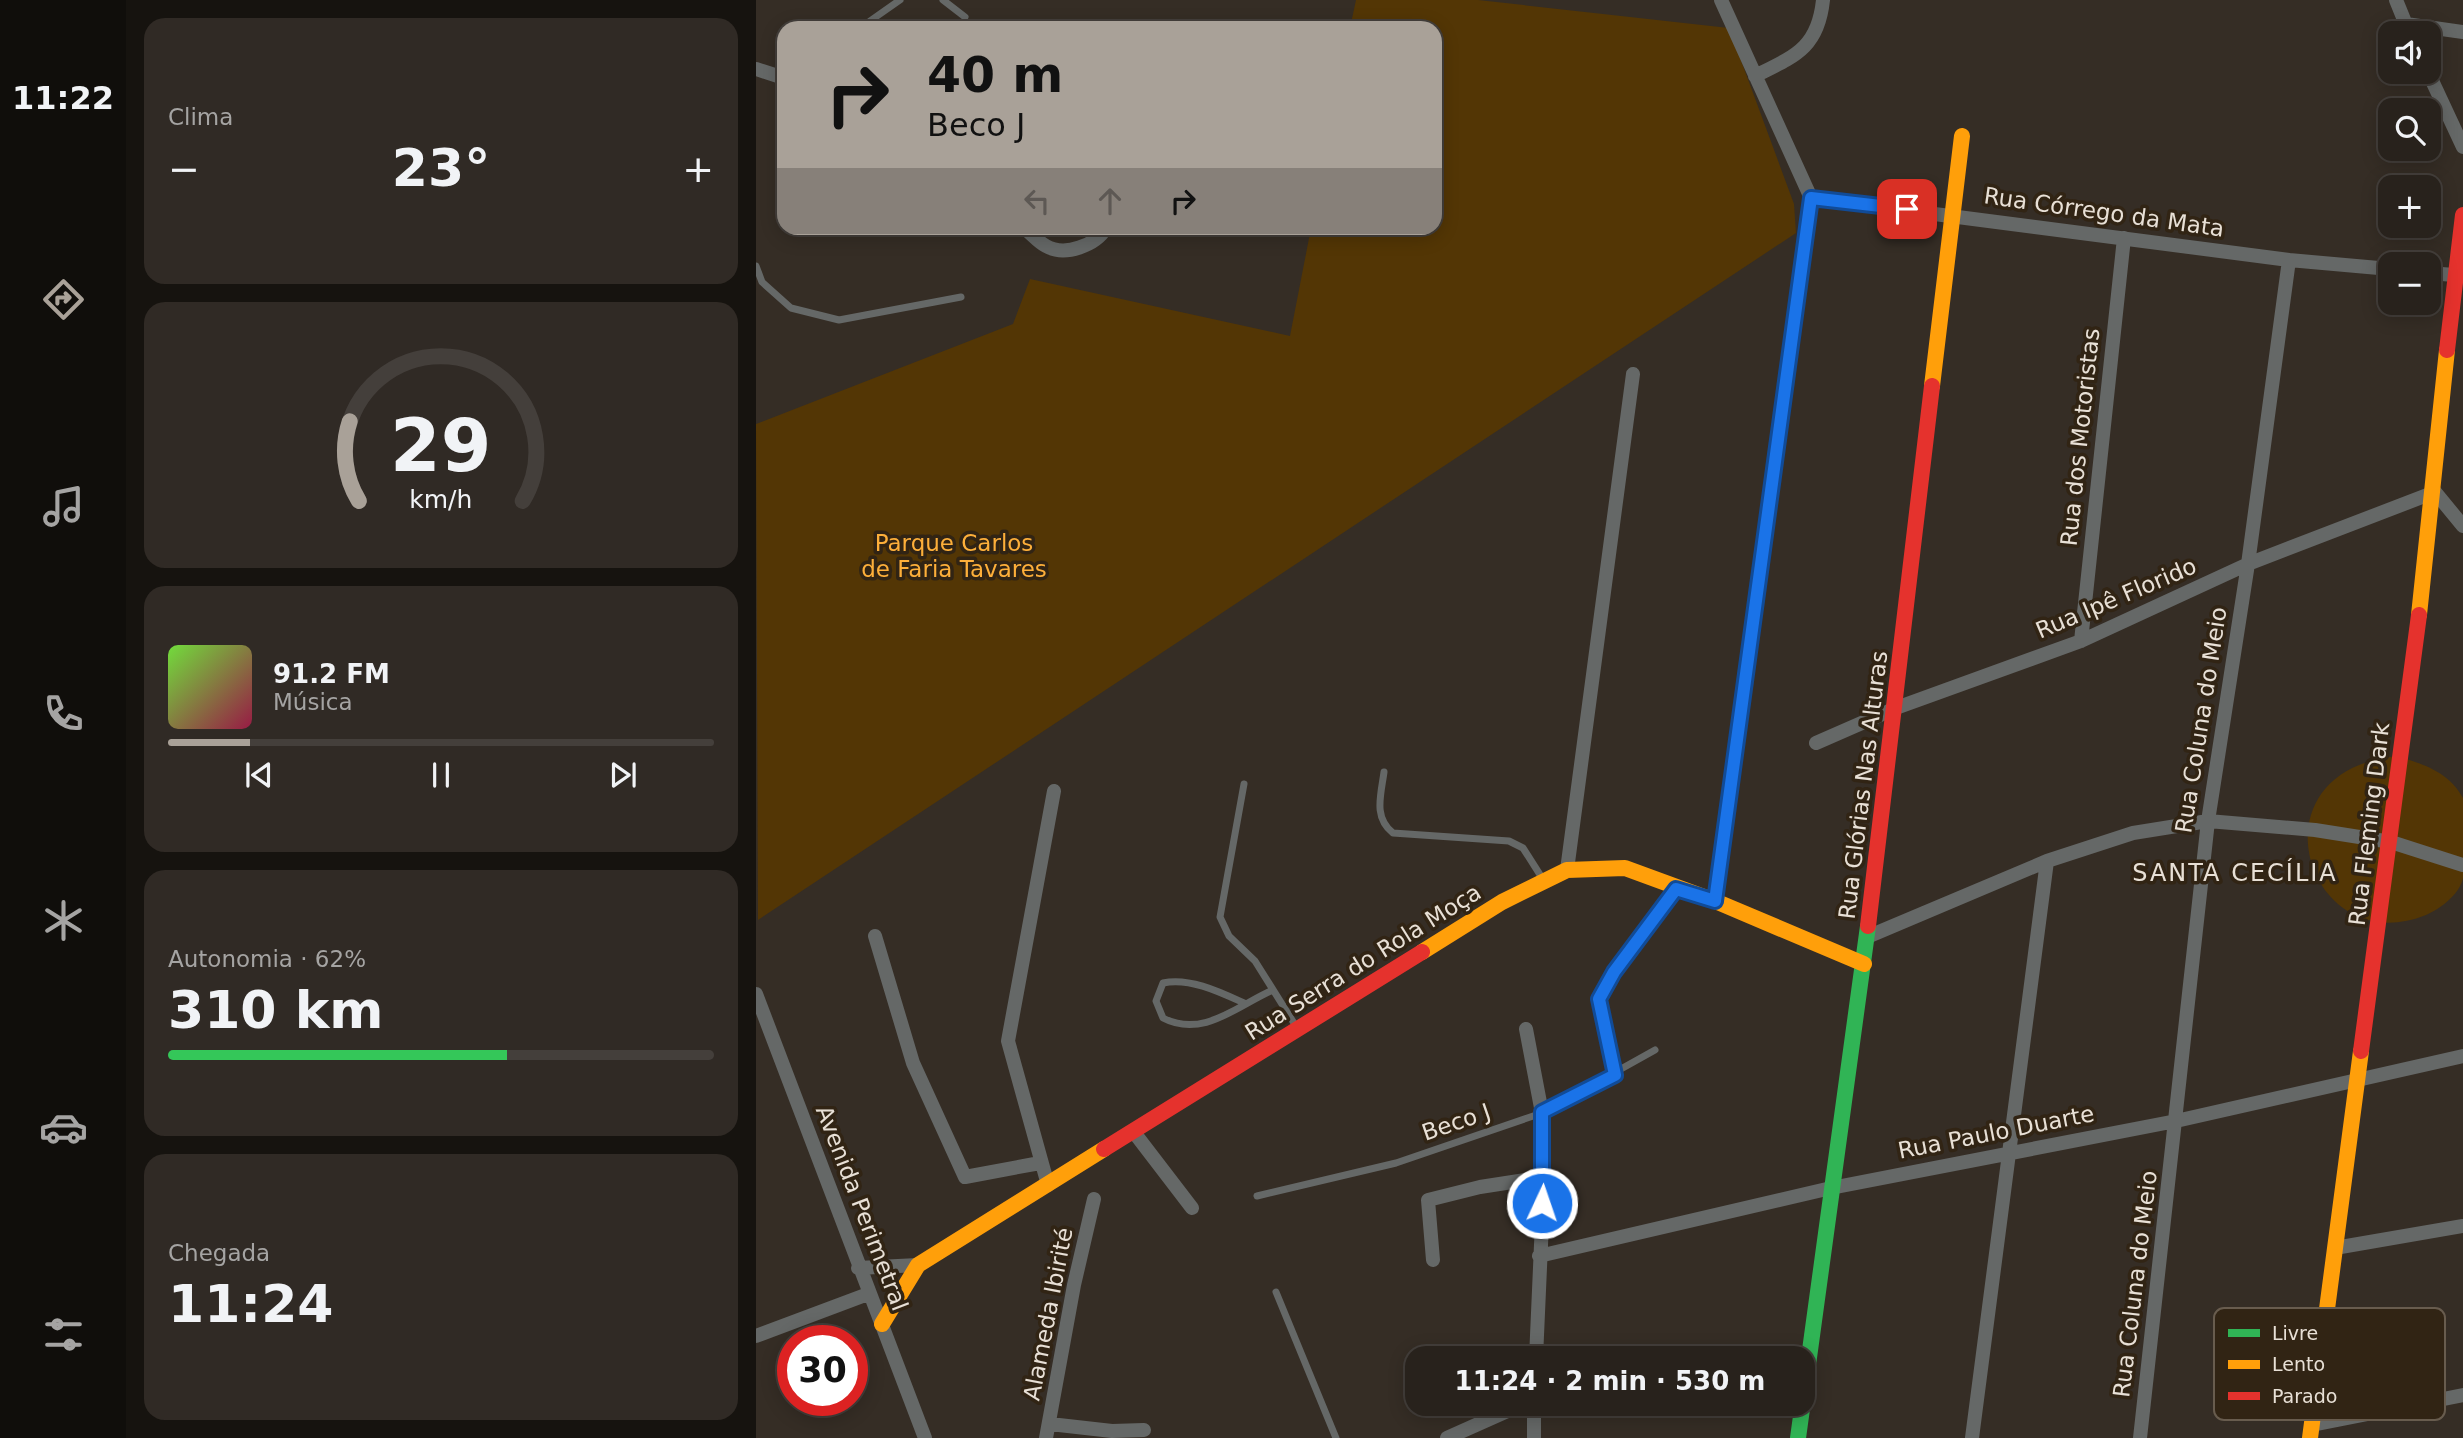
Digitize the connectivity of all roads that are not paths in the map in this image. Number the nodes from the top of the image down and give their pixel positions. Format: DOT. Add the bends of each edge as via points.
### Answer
graph roads {
  1 [pos="900,0"];
  2 [pos="943,0"];
  3 [pos="1721,0"];
  4 [pos="1823,0"];
  5 [pos="2396,0"];
  6 [pos="965,17"];
  7 [pos="870,21"];
  8 [pos="2405,21"];
  9 [pos="2441,31"];
  10 [pos="2463,32"];
  11 [pos="756,69"];
  12 [pos="777,76"];
  13 [pos="1755,76"];
  14 [pos="2434,84"];
  15 [pos="1962,136"];
  16 [pos="2463,147"];
  17 [pos="1811,198"];
  18 [pos="1954,215"];
  19 [pos="2463,215"];
  20 [pos="1032,235"];
  21 [pos="1102,235"];
  22 [pos="2124,238"];
  23 [pos="2289,260"];
  24 [pos="756,266"];
  25 [pos="2378,268"];
  26 [pos="2441,274"];
  27 [pos="2454,275"];
  28 [pos="961,297"];
  29 [pos="1633,374"];
  30 [pos="2435,492"];
  31 [pos="2463,526"];
  32 [pos="2248,564"];
  33 [pos="2081,641"];
  34 [pos="1896,708"];
  35 [pos="1816,743"];
  36 [pos="1384,772"];
  37 [pos="1244,784"];
  38 [pos="1054,792"];
  39 [pos="2208,821"];
  40 [pos="2391,842"];
  41 [pos="2047,861"];
  42 [pos="2463,865"];
  43 [pos="1567,870"];
  44 [pos="1544,881"];
  45 [pos="1676,889"];
  46 [pos="1715,901"];
  47 [pos="875,936"];
  48 [pos="1867,937"];
  49 [pos="1864,964"];
  50 [pos="1273,990"];
  51 [pos="756,994"];
  52 [pos="1244,1003"];
  53 [pos="1298,1029"];
  54 [pos="1526,1029"];
  55 [pos="1654,1050"];
  56 [pos="2463,1056"];
  57 [pos="1615,1075"];
  58 [pos="2359,1078"];
  59 [pos="1542,1112"];
  60 [pos="2176,1121"];
  61 [pos="1133,1131"];
  62 [pos="2008,1152"];
  63 [pos="1040,1163"];
  64 [pos="1544,1177"];
  65 [pos="1048,1185"];
  66 [pos="1831,1188"];
  67 [pos="1257,1196"];
  68 [pos="1094,1199"];
  69 [pos="1192,1208"];
  70 [pos="2463,1226"];
  71 [pos="2335,1248"];
  72 [pos="1539,1256"];
  73 [pos="1433,1260"];
  74 [pos="918,1265"];
  75 [pos="858,1268"];
  76 [pos="1276,1293"];
  77 [pos="868,1294"];
  78 [pos="2327,1308"];
  79 [pos="882,1324"];
  80 [pos="756,1336"];
  81 [pos="1536,1346"];
  82 [pos="2463,1395"];
  83 [pos="2445,1399"];
  84 [pos="1496,1416"];
  85 [pos="1534,1416"];
  86 [pos="2357,1420"];
  87 [pos="1144,1430"];
  88 [pos="1048,1431"];
  89 [pos="2311,1431"];
  90 [pos="925,1438"];
  91 [pos="1336,1438"];
  92 [pos="1447,1438"];
  93 [pos="1534,1438"];
  94 [pos="1798,1438"];
  95 [pos="1972,1438"];
  96 [pos="2140,1438"];
  1 -- 7 [label="lane"];
  2 -- 6 [label="lane"];
  3 -- 13 [label="street"];
  4 -- 13 [label="street" via="1817,32 1800,53"];
  5 -- 8 [label="street"];
  9 -- 10 [label="street"];
  11 -- 12 [label="street"];
  13 -- 17 [label="street"];
  14 -- 16 [label="street"];
  15 -- 18 [label="street, Rua Glórias Nas Alturas"];
  17 -- 18 [label="street, Rua Córrego da Mata"];
  17 -- 46 [label="street"];
  18 -- 22 [label="street, Rua Córrego da Mata"];
  18 -- 34 [label="street, Rua Glórias Nas Alturas"];
  19 -- 27 [label="street, Rua Fleming Dark"];
  20 -- 21 [label="street" via="1048,248 1082,248"];
  22 -- 23 [label="street, Rua Córrego da Mata"];
  22 -- 33 [label="street, Rua dos Motoristas"];
  23 -- 25 [label="street, Rua Córrego da Mata"];
  23 -- 32 [label="street, Rua Coluna do Meio"];
  24 -- 28 [label="lane" via="762,282 790,308 839,320"];
  26 -- 27 [label="street"];
  27 -- 30 [label="street, Rua Fleming Dark"];
  29 -- 43 [label="street"];
  30 -- 31 [label="street"];
  30 -- 32 [label="street, Rua Ipê Florido"];
  30 -- 40 [label="street, Rua Fleming Dark"];
  32 -- 33 [label="street, Rua Ipê Florido"];
  32 -- 39 [label="street, Rua Coluna do Meio"];
  33 -- 34 [label="street, Rua Ipê Florido"];
  34 -- 35 [label="street, Rua Ipê Florido"];
  34 -- 48 [label="street, Rua Glórias Nas Alturas"];
  36 -- 44 [label="lane" via="1379,811 1385,827 1393,833 1509,841 1523,848"];
  37 -- 50 [label="lane" via="1220,917 1229,936 1255,961"];
  38 -- 63 [label="street" via="1008,1041"];
  39 -- 40 [label="street"];
  39 -- 41 [label="street" via="2133,833"];
  39 -- 60 [label="street, Rua Coluna do Meio"];
  40 -- 42 [label="street"];
  40 -- 58 [label="street, Rua Fleming Dark"];
  41 -- 48 [label="street"];
  41 -- 62 [label="street"];
  43 -- 44 [label="street, Rua Serra do Rola Moça"];
  43 -- 45 [label="street, Rua Serra do Rola Moça" via="1625,868"];
  44 -- 53 [label="street, Rua Serra do Rola Moça" via="1502,902"];
  45 -- 46 [label="street, Rua Serra do Rola Moça"];
  45 -- 57 [label="lane" via="1599,999"];
  46 -- 49 [label="street, Rua Serra do Rola Moça"];
  47 -- 63 [label="street" via="913,1063 965,1177"];
  48 -- 49 [label="street, Rua Glórias Nas Alturas"];
  49 -- 66 [label="street, Rua Glórias Nas Alturas"];
  50 -- 52 [label="lane"];
  50 -- 53 [label="lane"];
  51 -- 75 [label="street, Avenida Perimetral"];
  52 -- 52 [label="lane" via="1222,1017 1189,1026 1163,1018 1156,1001 1163,983 1172,981"];
  53 -- 61 [label="street, Rua Serra do Rola Moça"];
  54 -- 59 [label="street"];
  55 -- 57 [label="lane, Beco J"];
  56 -- 58 [label="street, Rua Paulo Duarte"];
  57 -- 59 [label="lane, Beco J"];
  58 -- 60 [label="street, Rua Paulo Duarte"];
  58 -- 71 [label="street, Rua Fleming Dark"];
  59 -- 64 [label="street"];
  59 -- 67 [label="lane, Beco J" via="1396,1163"];
  60 -- 62 [label="street, Rua Paulo Duarte"];
  60 -- 96 [label="street, Rua Coluna do Meio"];
  61 -- 65 [label="street, Rua Serra do Rola Moça"];
  61 -- 69 [label="street"];
  62 -- 66 [label="street, Rua Paulo Duarte"];
  62 -- 95 [label="street"];
  63 -- 65 [label="street"];
  64 -- 72 [label="street"];
  64 -- 73 [label="street" via="1428,1200"];
  65 -- 74 [label="street, Rua Serra do Rola Moça"];
  66 -- 72 [label="street, Rua Paulo Duarte"];
  66 -- 94 [label="street, Rua Glórias Nas Alturas"];
  68 -- 88 [label="street, Alameda Ibirité"];
  70 -- 71 [label="street"];
  71 -- 78 [label="street, Rua Fleming Dark"];
  72 -- 81 [label="street"];
  74 -- 75 [label="street, Rua Serra do Rola Moça"];
  74 -- 79 [label="street, Rua Serra do Rola Moça"];
  75 -- 77 [label="street, Avenida Perimetral"];
  76 -- 91 [label="lane"];
  77 -- 79 [label="street, Avenida Perimetral"];
  77 -- 80 [label="street"];
  79 -- 90 [label="street, Avenida Perimetral"];
  82 -- 83 [label="street"];
  84 -- 92 [label="street"];
  85 -- 93 [label="street"];
  86 -- 89 [label="street"];
  87 -- 88 [label="street"];
}
